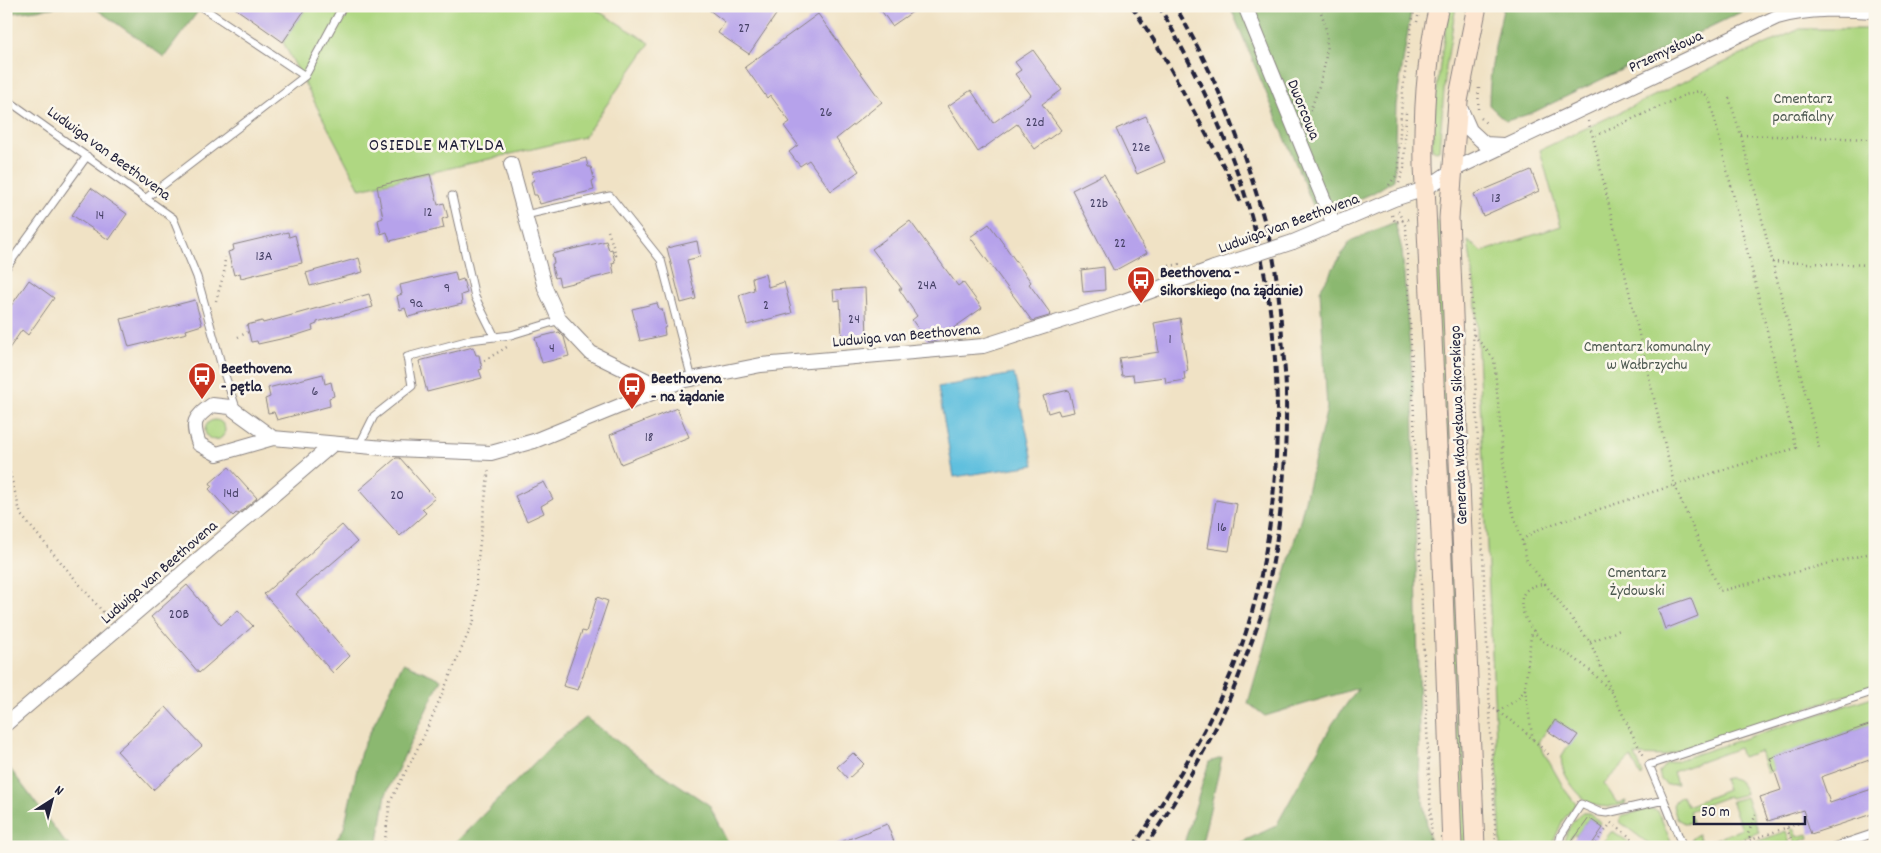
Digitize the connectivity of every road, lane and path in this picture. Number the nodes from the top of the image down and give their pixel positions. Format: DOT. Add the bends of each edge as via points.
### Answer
graph roads {
  1 [pos="200,6"];
  2 [pos="343,6"];
  3 [pos="1245,6"];
  4 [pos="1318,6"];
  5 [pos="1415,6"];
  6 [pos="1438,6"];
  7 [pos="1477,6"];
  8 [pos="1875,11"];
  9 [pos="305,76"];
  10 [pos="1730,98"];
  11 [pos="6,99"];
  12 [pos="1458,101"];
  13 [pos="1588,119"];
  14 [pos="1741,135"];
  15 [pos="1593,137"];
  16 [pos="1875,139"];
  17 [pos="1298,140"];
  18 [pos="1507,145"];
  19 [pos="87,156"];
  20 [pos="511,164"];
  21 [pos="1453,170"];
  22 [pos="598,172"];
  23 [pos="593,174"];
  24 [pos="1387,186"];
  25 [pos="1425,190"];
  26 [pos="452,196"];
  27 [pos="145,199"];
  28 [pos="1397,209"];
  29 [pos="1390,212"];
  30 [pos="525,215"];
  31 [pos="1416,218"];
  32 [pos="1403,220"];
  33 [pos="1334,225"];
  34 [pos="608,231"];
  35 [pos="613,255"];
  36 [pos="1772,262"];
  37 [pos="1875,265"];
  38 [pos="6,268"];
  39 [pos="1468,268"];
  40 [pos="560,320"];
  41 [pos="248,332"];
  42 [pos="1473,334"];
  43 [pos="511,335"];
  44 [pos="238,337"];
  45 [pos="494,337"];
  46 [pos="480,363"];
  47 [pos="692,379"];
  48 [pos="662,388"];
  49 [pos="238,413"];
  50 [pos="273,438"];
  51 [pos="333,444"];
  52 [pos="359,446"];
  53 [pos="1819,448"];
  54 [pos="491,453"];
  55 [pos="6,458"];
  56 [pos="1674,484"];
  57 [pos="1522,541"];
  58 [pos="1875,552"];
  59 [pos="1545,584"];
  60 [pos="118,629"];
  61 [pos="1534,630"];
  62 [pos="1620,630"];
  63 [pos="1590,642"];
  64 [pos="1525,689"];
  65 [pos="1875,691"];
  66 [pos="1613,694"];
  67 [pos="1490,706"];
  68 [pos="1498,712"];
  69 [pos="6,724"];
  70 [pos="1533,741"];
  71 [pos="1550,756"];
  72 [pos="1649,765"];
  73 [pos="1664,800"];
  74 [pos="1599,812"];
  75 [pos="1756,814"];
  76 [pos="1802,822"];
  77 [pos="1611,823"];
  78 [pos="1787,828"];
  79 [pos="1875,833"];
  80 [pos="1750,840"];
  81 [pos="1638,842"];
  82 [pos="384,847"];
  83 [pos="1432,847"];
  84 [pos="1452,847"];
  85 [pos="1475,847"];
  86 [pos="1496,847"];
  87 [pos="1558,847"];
  88 [pos="1593,847"];
  89 [pos="1634,847"];
  90 [pos="1644,847"];
  91 [pos="1683,847"];
  92 [pos="1731,847"];
  93 [pos="1754,847"];
  94 [pos="1794,847"];
  95 [pos="1832,847"];
  1 -- 9 [label="lane"];
  2 -- 9 [label="lane"];
  3 -- 17 [label="street, Dworcowa"];
  4 -- 17 [label="path" via="1328,46 1317,94"];
  5 -- 24 [label="path" via="1399,120 1399,172"];
  6 -- 25 [label="main road, Generała Władysława Sikorskiego" via="1431,37 1424,115"];
  7 -- 12 [label="main road, Generała Władysława Sikorskiego"];
  8 -- 18 [label="street, Przemysłowa" via="1837,8 1796,11 1777,17"];
  9 -- 27 [label="lane"];
  10 -- 14 [label="path"];
  11 -- 19 [label="lane, Ludwiga van Beethovena"];
  12 -- 18 [label="street" via="1470,130 1485,144"];
  12 -- 21 [label="main road, Generała Władysława Sikorskiego"];
  13 -- 15 [label="path"];
  14 -- 16 [label="path"];
  14 -- 36 [label="path"];
  15 -- 56 [label="path"];
  15 -- 56 [label="path" via="1685,95 1699,91 1710,101 1796,448"];
  17 -- 33 [label="street, Dworcowa"];
  18 -- 21 [label="street, Przemysłowa"];
  19 -- 27 [label="lane, Ludwiga van Beethovena"];
  19 -- 38 [label="lane"];
  20 -- 30 [label="street"];
  21 -- 25 [label="street, Ludwiga van Beethovena"];
  21 -- 85 [label="main road, Generała Władysława Sikorskiego" via="1449,226"];
  22 -- 23 [label="path"];
  25 -- 33 [label="street, Ludwiga van Beethovena"];
  25 -- 84 [label="main road, Generała Władysława Sikorskiego" via="1442,533"];
  26 -- 45 [label="lane" via="476,297"];
  27 -- 49 [label="lane, Ludwiga van Beethovena" via="173,218 197,277"];
  28 -- 32 [label="path"];
  29 -- 32 [label="path" via="1396,222"];
  30 -- 40 [label="street" via="545,288"];
  30 -- 47 [label="lane" via="610,196 661,260"];
  31 -- 32 [label="path"];
  32 -- 83 [label="path" via="1406,227"];
  33 -- 47 [label="street, Ludwiga van Beethovena, bridge" via="1121,302 983,346 761,365"];
  34 -- 35 [label="path" via="616,255"];
  36 -- 37 [label="path"];
  36 -- 53 [label="path"];
  39 -- 42 [label="path"];
  40 -- 43 [label="lane"];
  40 -- 48 [label="street" via="591,353"];
  41 -- 44 [label="path"];
  42 -- 57 [label="path" via="1494,359 1506,490"];
  42 -- 67 [label="path"];
  43 -- 45 [label="lane"];
  43 -- 46 [label="path" via="506,348"];
  45 -- 52 [label="lane" via="470,340 408,357 412,386 374,416"];
  47 -- 48 [label="street, Ludwiga van Beethovena"];
  48 -- 54 [label="street, Ludwiga van Beethovena" via="534,441"];
  49 -- 50 [label="street, Ludwiga van Beethovena"];
  49 -- 50 [label="street, Ludwiga van Beethovena" via="230,407 212,405 198,415 194,429 199,444 217,454"];
  50 -- 51 [label="street, Ludwiga van Beethovena"];
  51 -- 52 [label="street, Ludwiga van Beethovena"];
  51 -- 60 [label="street, Ludwiga van Beethovena"];
  52 -- 54 [label="street, Ludwiga van Beethovena"];
  54 -- 82 [label="path" via="474,620 423,738 390,802"];
  55 -- 60 [label="path" via="21,515"];
  56 -- 57 [label="path" via="1549,526"];
  56 -- 58 [label="path" via="1720,591"];
  57 -- 59 [label="path" via="1527,561"];
  59 -- 61 [label="path" via="1532,587 1521,601 1522,613"];
  59 -- 63 [label="path"];
  60 -- 69 [label="street, Ludwiga van Beethovena"];
  61 -- 64 [label="path"];
  61 -- 66 [label="path" via="1544,642 1595,674"];
  62 -- 63 [label="path"];
  63 -- 66 [label="path"];
  64 -- 68 [label="path" via="1518,699"];
  64 -- 70 [label="path"];
  65 -- 72 [label="lane"];
  66 -- 72 [label="path"];
  67 -- 68 [label="path"];
  67 -- 86 [label="path"];
  68 -- 70 [label="path"];
  70 -- 71 [label="path"];
  72 -- 73 [label="lane"];
  73 -- 74 [label="lane"];
  73 -- 91 [label="lane"];
  74 -- 77 [label="path"];
  74 -- 87 [label="lane" via="1580,804 1561,835"];
  75 -- 80 [label="path" via="1748,834"];
  76 -- 78 [label="path"];
  77 -- 81 [label="path"];
  77 -- 88 [label="path"];
  78 -- 80 [label="path"];
  78 -- 94 [label="path"];
  79 -- 95 [label="lane"];
  80 -- 92 [label="path"];
  80 -- 93 [label="path"];
  81 -- 89 [label="path"];
  81 -- 90 [label="path"];
}
